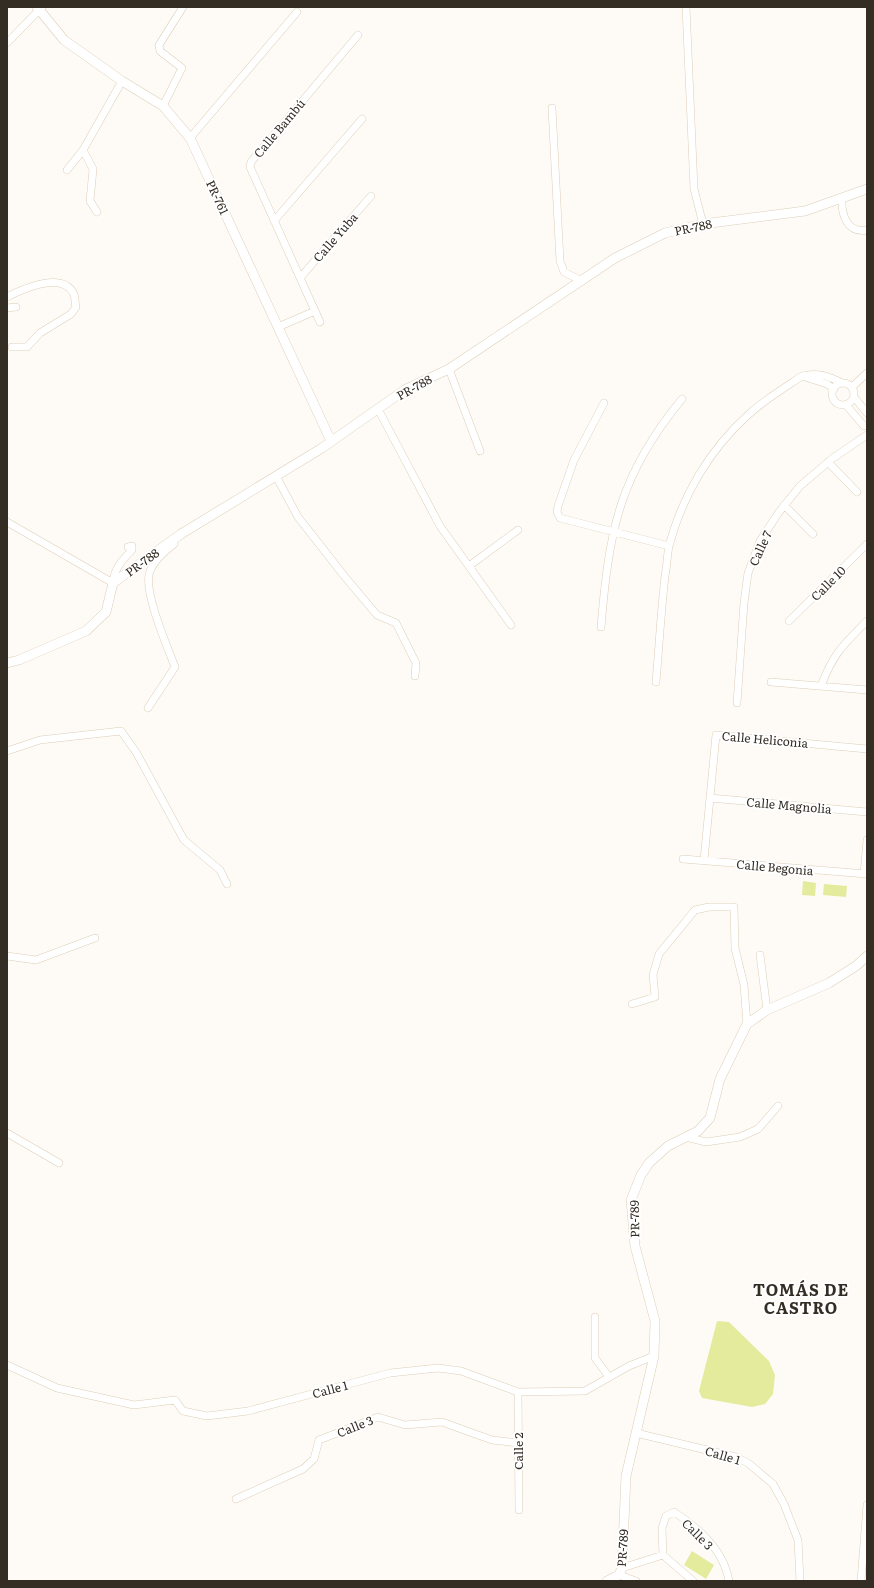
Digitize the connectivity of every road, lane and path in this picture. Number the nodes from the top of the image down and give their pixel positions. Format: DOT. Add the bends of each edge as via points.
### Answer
graph roads {
  1 [pos="183,7"];
  2 [pos="686,7"];
  3 [pos="39,8"];
  4 [pos="297,12"];
  5 [pos="358,34"];
  6 [pos="7,43"];
  7 [pos="122,81"];
  8 [pos="163,106"];
  9 [pos="552,108"];
  10 [pos="362,119"];
  11 [pos="190,138"];
  12 [pos="83,150"];
  13 [pos="67,170"];
  14 [pos="867,190"];
  15 [pos="371,196"];
  16 [pos="842,198"];
  17 [pos="97,212"];
  18 [pos="274,221"];
  19 [pos="703,224"];
  20 [pos="867,230"];
  21 [pos="300,278"];
  22 [pos="582,280"];
  23 [pos="7,297"];
  24 [pos="16,307"];
  25 [pos="7,308"];
  26 [pos="315,311"];
  27 [pos="320,322"];
  28 [pos="278,327"];
  29 [pos="12,347"];
  30 [pos="449,369"];
  31 [pos="867,373"];
  32 [pos="818,377"];
  33 [pos="842,383"];
  34 [pos="852,387"];
  35 [pos="834,388"];
  36 [pos="854,397"];
  37 [pos="682,398"];
  38 [pos="604,403"];
  39 [pos="846,404"];
  40 [pos="378,409"];
  41 [pos="867,413"];
  42 [pos="867,426"];
  43 [pos="867,435"];
  44 [pos="331,441"];
  45 [pos="480,451"];
  46 [pos="828,462"];
  47 [pos="276,476"];
  48 [pos="857,492"];
  49 [pos="784,505"];
  50 [pos="7,522"];
  51 [pos="518,530"];
  52 [pos="613,532"];
  53 [pos="181,534"];
  54 [pos="812,534"];
  55 [pos="867,544"];
  56 [pos="669,546"];
  57 [pos="128,547"];
  58 [pos="469,566"];
  59 [pos="112,583"];
  60 [pos="789,621"];
  61 [pos="867,621"];
  62 [pos="511,625"];
  63 [pos="601,627"];
  64 [pos="7,663"];
  65 [pos="415,676"];
  66 [pos="656,682"];
  67 [pos="771,682"];
  68 [pos="821,686"];
  69 [pos="867,690"];
  70 [pos="737,703"];
  71 [pos="148,708"];
  72 [pos="867,748"];
  73 [pos="7,751"];
  74 [pos="710,798"];
  75 [pos="867,812"];
  76 [pos="867,840"];
  77 [pos="683,859"];
  78 [pos="704,860"];
  79 [pos="866,874"];
  80 [pos="227,884"];
  81 [pos="95,938"];
  82 [pos="760,955"];
  83 [pos="7,956"];
  84 [pos="867,956"];
  85 [pos="632,1004"];
  86 [pos="767,1010"];
  87 [pos="747,1024"];
  88 [pos="778,1106"];
  89 [pos="7,1133"];
  90 [pos="686,1137"];
  91 [pos="59,1163"];
  92 [pos="595,1317"];
  93 [pos="654,1356"];
  94 [pos="7,1365"];
  95 [pos="609,1376"];
  96 [pos="518,1392"];
  97 [pos="636,1434"];
  98 [pos="518,1443"];
  99 [pos="236,1499"];
  100 [pos="867,1505"];
  101 [pos="519,1510"];
  102 [pos="663,1555"];
  103 [pos="621,1571"];
  104 [pos="607,1581"];
  105 [pos="636,1581"];
  106 [pos="693,1581"];
  107 [pos="729,1581"];
  108 [pos="800,1581"];
  109 [pos="861,1581"];
  1 -- 8 [label="street" via="159,45 160,51 182,68"];
  2 -- 19 [label="street" via="694,189"];
  3 -- 6 [label="street"];
  3 -- 7 [label="street, PR-761 / PR-761" via="64,40"];
  4 -- 11 [label="street"];
  5 -- 18 [label="street, Calle Bambú" via="251,162 250,168"];
  7 -- 8 [label="street, PR-761 / PR-761"];
  7 -- 12 [label="street"];
  8 -- 11 [label="street, PR-761 / PR-761"];
  9 -- 22 [label="street" via="560,261 564,272"];
  10 -- 18 [label="street"];
  11 -- 28 [label="street, PR-761 / PR-761"];
  12 -- 13 [label="street"];
  12 -- 17 [label="street" via="93,169 90,201"];
  14 -- 16 [label="street, PR-788 / PR-788"];
  15 -- 21 [label="street, Calle Yuba"];
  16 -- 19 [label="street, PR-788 / PR-788" via="805,211"];
  16 -- 20 [label="street" via="841,210 844,220 849,226 860,231"];
  18 -- 21 [label="street, Calle Bambú"];
  19 -- 22 [label="street, PR-788 / PR-788" via="665,233 615,258"];
  21 -- 26 [label="street, Calle Bambú"];
  22 -- 30 [label="street, PR-788 / PR-788"];
  23 -- 29 [label="street" via="45,282 62,284 73,294 76,307 71,314 40,333 27,346"];
  24 -- 25 [label="street"];
  26 -- 27 [label="street, Calle Bambú"];
  26 -- 28 [label="street"];
  28 -- 44 [label="street, PR-761 / PR-761"];
  30 -- 40 [label="street, PR-788 / PR-788" via="406,388"];
  30 -- 45 [label="street"];
  31 -- 34 [label="street"];
  32 -- 33 [label="street" via="832,377"];
  32 -- 35 [label="street"];
  32 -- 56 [label="street" via="811,373 802,376 748,415 728,435 705,464 683,506"];
  33 -- 34 [label="street"];
  33 -- 35 [label="street"];
  34 -- 36 [label="street"];
  35 -- 39 [label="street" via="834,399 839,404"];
  36 -- 39 [label="street"];
  36 -- 41 [label="street"];
  37 -- 52 [label="street" via="651,439 634,469 621,500"];
  38 -- 52 [label="street" via="574,460 557,512 560,518"];
  39 -- 42 [label="street" via="864,426"];
  40 -- 44 [label="street, PR-788 / PR-788"];
  40 -- 58 [label="street" via="440,526"];
  43 -- 46 [label="street, Calle 7"];
  44 -- 47 [label="street, PR-788 / PR-788"];
  46 -- 48 [label="street"];
  46 -- 49 [label="street, Calle 7" via="800,486"];
  47 -- 53 [label="street, PR-788 / PR-788"];
  47 -- 65 [label="street" via="298,517 345,577 377,615 396,623 416,662"];
  49 -- 54 [label="street"];
  49 -- 70 [label="street, Calle 7" via="760,541 748,573"];
  50 -- 59 [label="street"];
  51 -- 58 [label="street"];
  52 -- 56 [label="street"];
  52 -- 63 [label="street" via="605,574"];
  53 -- 59 [label="street, PR-788 / PR-788"];
  53 -- 71 [label="street" via="159,557 149,574 152,602 175,667"];
  55 -- 60 [label="street, Calle 10"];
  56 -- 66 [label="street"];
  57 -- 59 [label="street" via="133,548 123,559"];
  58 -- 62 [label="street"];
  59 -- 64 [label="street, PR-788 / PR-788" via="106,612 86,631"];
  61 -- 68 [label="street" via="838,650 829,664"];
  67 -- 68 [label="street"];
  68 -- 69 [label="street"];
  72 -- 74 [label="street, Calle Heliconia" via="716,735"];
  73 -- 80 [label="street" via="40,740 121,731 136,752 184,840 220,870"];
  74 -- 75 [label="street, Calle Magnolia"];
  74 -- 78 [label="street, Calle Heliconia"];
  76 -- 79 [label="street"];
  77 -- 78 [label="street, Calle Begonia"];
  78 -- 79 [label="street, Calle Begonia"];
  81 -- 83 [label="street" via="36,960"];
  82 -- 86 [label="street"];
  84 -- 86 [label="street, PR-789 / PR-789" via="829,983"];
  85 -- 87 [label="street" via="655,997 653,975 659,954 695,910 709,907 734,908 735,948 744,985"];
  86 -- 87 [label="street, PR-789 / PR-789"];
  87 -- 90 [label="street, PR-789 / PR-789" via="720,1079 710,1118 698,1131"];
  88 -- 90 [label="street" via="758,1129 740,1137 706,1142"];
  89 -- 91 [label="street"];
  90 -- 93 [label="street, PR-789 / PR-789" via="668,1146 649,1163 631,1200 635,1246 655,1321"];
  92 -- 95 [label="street" via="595,1358"];
  93 -- 95 [label="street, Calle 1"];
  93 -- 97 [label="street, PR-789 / PR-789"];
  94 -- 96 [label="street, Calle 1" via="57,1388 134,1405 175,1400 183,1411 207,1416 248,1411 390,1373 438,1368 462,1371"];
  95 -- 96 [label="street, Calle 1" via="585,1391"];
  96 -- 98 [label="street, Calle 2"];
  97 -- 103 [label="street, PR-789 / PR-789" via="626,1476"];
  97 -- 108 [label="street, Calle 1" via="736,1457 748,1463 773,1484 798,1540"];
  98 -- 99 [label="street, Calle 3" via="492,1440 442,1422 405,1425 378,1417 319,1440 314,1459 303,1469"];
  98 -- 101 [label="street, Calle 2"];
  100 -- 109 [label="street"];
  102 -- 103 [label="street"];
  102 -- 106 [label="street"];
  102 -- 107 [label="street, Calle 3" via="662,1528 666,1516 674,1512 690,1522 711,1544 726,1567"];
  103 -- 104 [label="street, PR-789 / PR-789"];
  103 -- 105 [label="street"];
}
